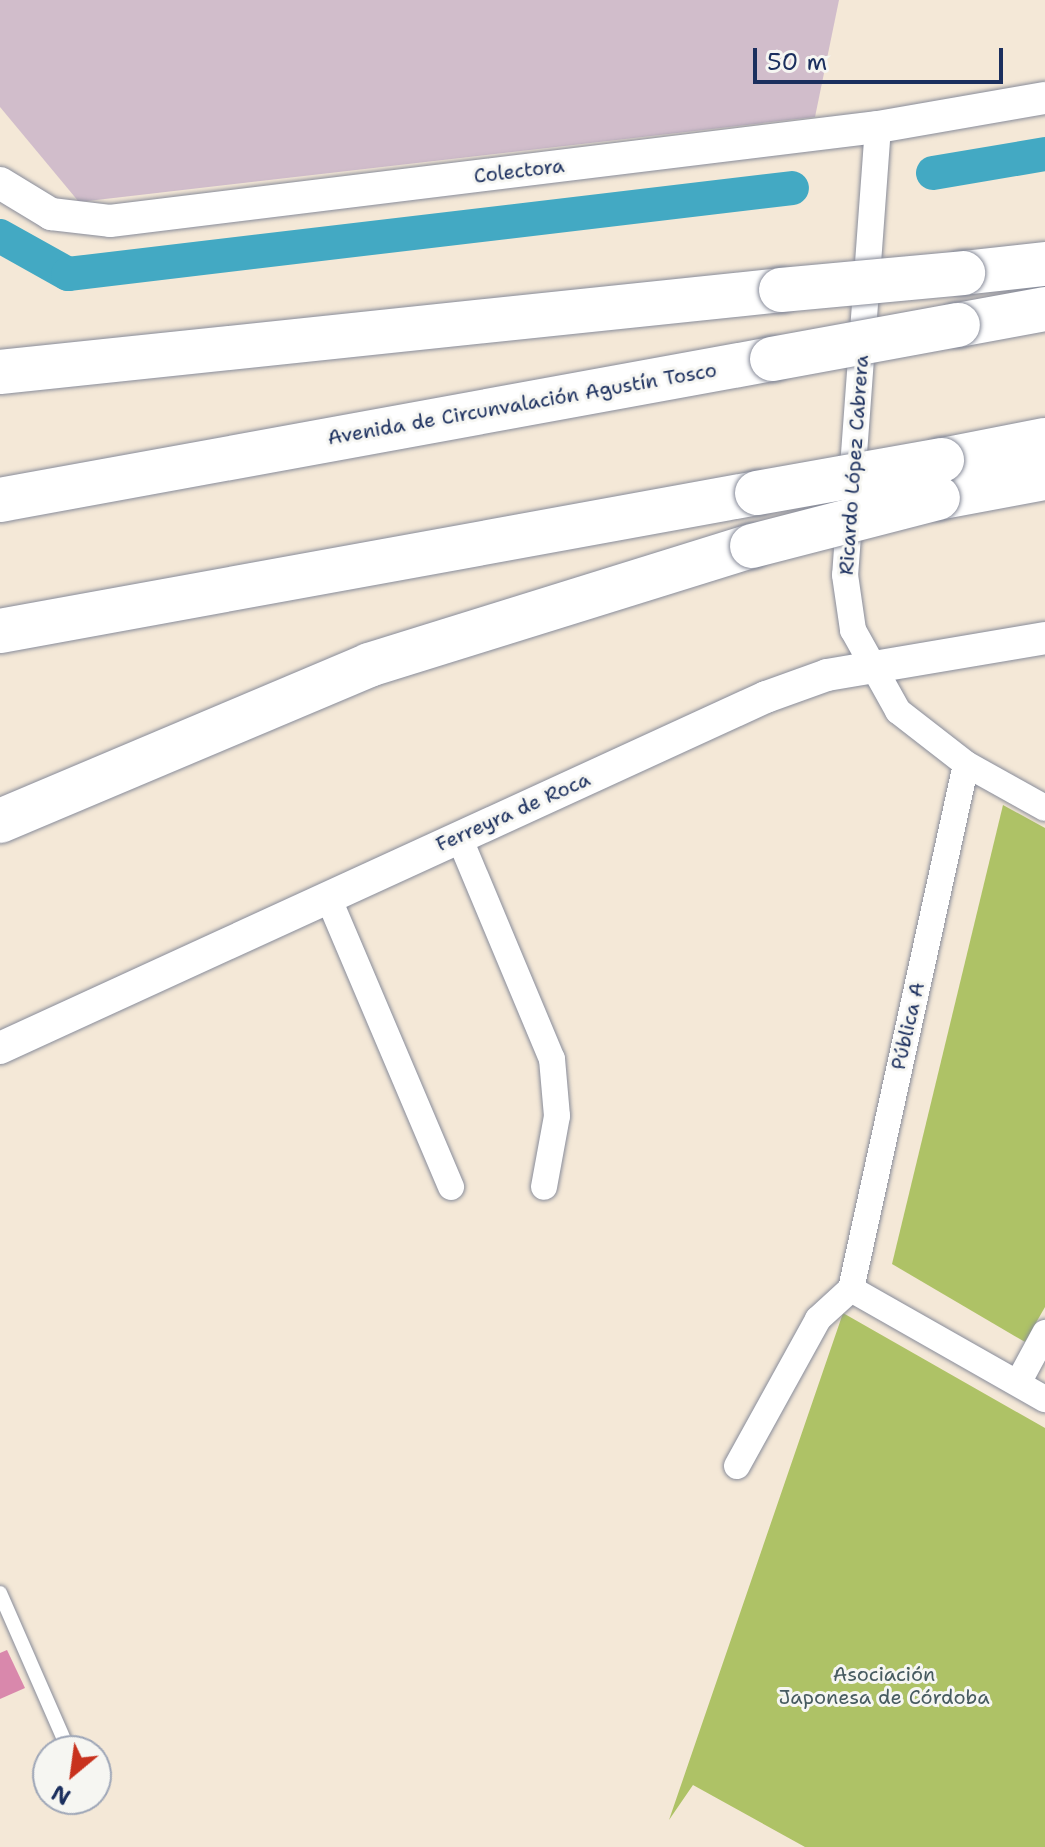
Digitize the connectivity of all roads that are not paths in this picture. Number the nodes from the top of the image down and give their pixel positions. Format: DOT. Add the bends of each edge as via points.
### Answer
graph roads {
  1 [pos="1045,98"];
  2 [pos="878,127"];
  3 [pos="0,183"];
  4 [pos="1045,264"];
  5 [pos="1045,309"];
  6 [pos="0,372"];
  7 [pos="1045,440"];
  8 [pos="1045,478"];
  9 [pos="940,479"];
  10 [pos="0,500"];
  11 [pos="0,631"];
  12 [pos="1045,638"];
  13 [pos="871,666"];
  14 [pos="966,764"];
  15 [pos="1045,808"];
  16 [pos="0,821"];
  17 [pos="459,837"];
  18 [pos="328,897"];
  19 [pos="0,1048"];
  20 [pos="451,1187"];
  21 [pos="544,1187"];
  22 [pos="851,1289"];
  23 [pos="1045,1333"];
  24 [pos="1018,1383"];
  25 [pos="1045,1399"];
  26 [pos="737,1466"];
  27 [pos="0,1593"];
  28 [pos="62,1735"];
  1 -- 2 [label="street, Colectora"];
  2 -- 3 [label="street, Colectora" via="110,221 51,214"];
  2 -- 13 [label="street, Ricardo López Cabrera" via="845,575 853,630"];
  4 -- 6 [label="highway, bridge"];
  5 -- 10 [label="highway, Avenida de Circunvalación Agustín Tosco, bridge"];
  7 -- 9 [label="highway"];
  8 -- 9 [label="highway"];
  9 -- 11 [label="highway, bridge" via="757,493"];
  9 -- 16 [label="highway, bridge" via="752,546 369,665"];
  12 -- 13 [label="street, Ferreyra de Roca"];
  13 -- 14 [label="street, Ricardo López Cabrera" via="898,711"];
  13 -- 17 [label="street, Ferreyra de Roca" via="766,697"];
  14 -- 15 [label="street, Ricardo López Cabrera"];
  14 -- 22 [label="street, Pública A"];
  17 -- 18 [label="street, Ferreyra de Roca"];
  17 -- 21 [label="street" via="552,1059 557,1116"];
  18 -- 19 [label="street, Ferreyra de Roca"];
  18 -- 20 [label="street"];
  22 -- 24 [label="street"];
  22 -- 26 [label="street" via="818,1319"];
  23 -- 24 [label="street"];
  24 -- 25 [label="street"];
  27 -- 28 [label="lane"];
}
